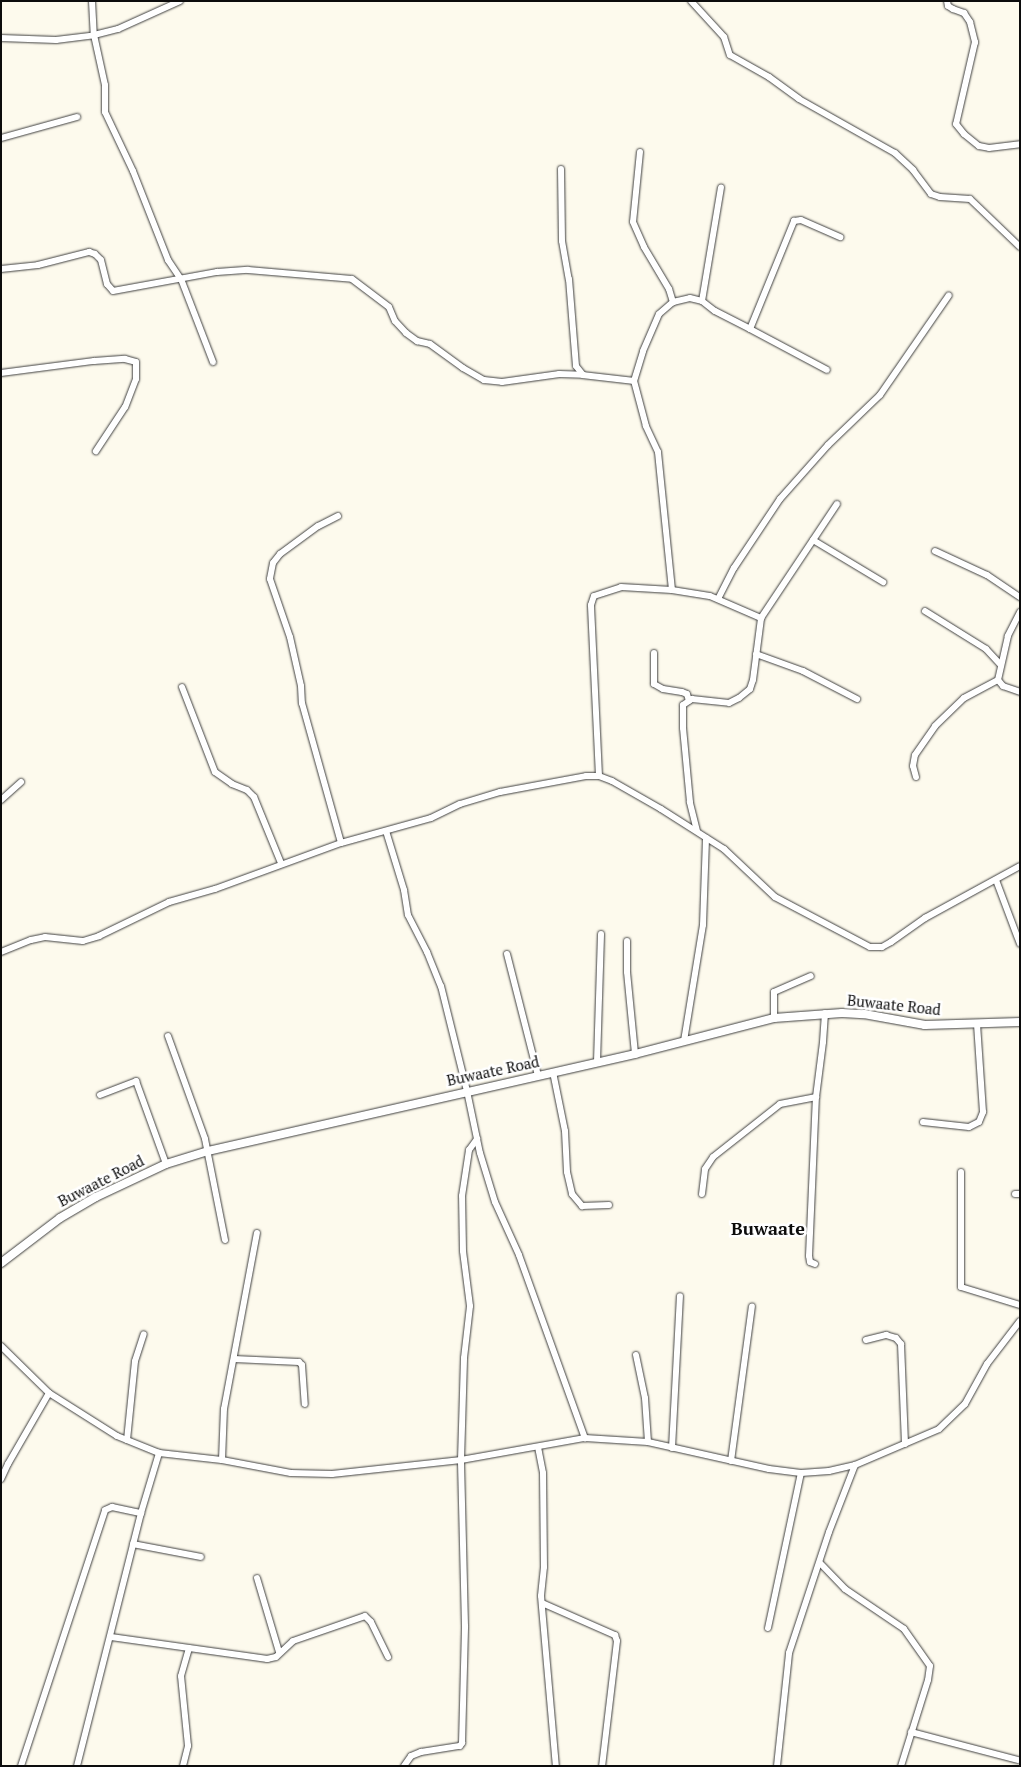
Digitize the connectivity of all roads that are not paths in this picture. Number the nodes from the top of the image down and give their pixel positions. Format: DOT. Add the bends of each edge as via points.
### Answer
graph roads {
  1 [pos="92,1"];
  2 [pos="180,1"];
  3 [pos="692,1"];
  4 [pos="947,1"];
  5 [pos="94,35"];
  6 [pos="1,38"];
  7 [pos="77,117"];
  8 [pos="1,138"];
  9 [pos="1020,144"];
  10 [pos="640,152"];
  11 [pos="561,169"];
  12 [pos="721,188"];
  13 [pos="840,237"];
  14 [pos="1020,247"];
  15 [pos="1,269"];
  16 [pos="181,279"];
  17 [pos="949,295"];
  18 [pos="702,301"];
  19 [pos="673,302"];
  20 [pos="750,329"];
  21 [pos="213,362"];
  22 [pos="827,370"];
  23 [pos="1,373"];
  24 [pos="583,376"];
  25 [pos="634,381"];
  26 [pos="96,452"];
  27 [pos="837,504"];
  28 [pos="338,516"];
  29 [pos="813,540"];
  30 [pos="935,551"];
  31 [pos="883,582"];
  32 [pos="672,590"];
  33 [pos="1020,597"];
  34 [pos="718,599"];
  35 [pos="925,611"];
  36 [pos="1020,612"];
  37 [pos="761,618"];
  38 [pos="654,653"];
  39 [pos="756,654"];
  40 [pos="1000,664"];
  41 [pos="998,680"];
  42 [pos="182,687"];
  43 [pos="1020,692"];
  44 [pos="857,699"];
  45 [pos="689,700"];
  46 [pos="599,776"];
  47 [pos="916,777"];
  48 [pos="21,782"];
  49 [pos="1,800"];
  50 [pos="386,831"];
  51 [pos="697,831"];
  52 [pos="706,838"];
  53 [pos="341,843"];
  54 [pos="281,864"];
  55 [pos="1020,866"];
  56 [pos="996,880"];
  57 [pos="601,934"];
  58 [pos="627,941"];
  59 [pos="1020,944"];
  60 [pos="1,952"];
  61 [pos="507,954"];
  62 [pos="811,976"];
  63 [pos="824,1013"];
  64 [pos="774,1018"];
  65 [pos="1020,1022"];
  66 [pos="976,1023"];
  67 [pos="168,1036"];
  68 [pos="684,1041"];
  69 [pos="635,1054"];
  70 [pos="597,1062"];
  71 [pos="553,1072"];
  72 [pos="538,1076"];
  73 [pos="468,1091"];
  74 [pos="100,1095"];
  75 [pos="816,1097"];
  76 [pos="923,1122"];
  77 [pos="477,1139"];
  78 [pos="208,1151"];
  79 [pos="166,1164"];
  80 [pos="961,1172"];
  81 [pos="702,1194"];
  82 [pos="609,1205"];
  83 [pos="257,1233"];
  84 [pos="224,1240"];
  85 [pos="1,1263"];
  86 [pos="815,1264"];
  87 [pos="680,1296"];
  88 [pos="1020,1305"];
  89 [pos="752,1306"];
  90 [pos="1020,1321"];
  91 [pos="144,1334"];
  92 [pos="866,1340"];
  93 [pos="1,1346"];
  94 [pos="636,1354"];
  95 [pos="234,1359"];
  96 [pos="50,1393"];
  97 [pos="305,1404"];
  98 [pos="585,1438"];
  99 [pos="127,1440"];
  100 [pos="648,1442"];
  101 [pos="905,1444"];
  102 [pos="538,1446"];
  103 [pos="672,1448"];
  104 [pos="159,1453"];
  105 [pos="222,1460"];
  106 [pos="461,1460"];
  107 [pos="731,1461"];
  108 [pos="855,1466"];
  109 [pos="801,1473"];
  110 [pos="1,1479"];
  111 [pos="141,1513"];
  112 [pos="133,1544"];
  113 [pos="201,1557"];
  114 [pos="820,1563"];
  115 [pos="257,1578"];
  116 [pos="542,1603"];
  117 [pos="768,1628"];
  118 [pos="111,1637"];
  119 [pos="189,1648"];
  120 [pos="279,1652"];
  121 [pos="388,1657"];
  122 [pos="911,1732"];
  123 [pos="1018,1760"];
  124 [pos="21,1766"];
  125 [pos="78,1766"];
  126 [pos="183,1766"];
  127 [pos="404,1766"];
  128 [pos="556,1766"];
  129 [pos="602,1766"];
  130 [pos="777,1766"];
  131 [pos="901,1766"];
  1 -- 5 [label="street"];
  2 -- 5 [label="street" via="118,29"];
  3 -- 14 [label="street" via="724,37 730,55 799,99 896,153 931,194 970,199"];
  4 -- 9 [label="street" via="948,6 964,13 975,42 956,124 980,146"];
  5 -- 6 [label="street" via="56,40"];
  5 -- 16 [label="street" via="105,85 105,112 133,171 168,260"];
  7 -- 8 [label="street"];
  10 -- 19 [label="street" via="633,222"];
  11 -- 24 [label="street" via="562,241 569,279 576,366"];
  12 -- 18 [label="street"];
  13 -- 20 [label="street" via="801,220 794,221"];
  15 -- 16 [label="street" via="38,265 89,252 101,260 107,284 113,291"];
  16 -- 21 [label="street"];
  16 -- 24 [label="street" via="248,270 352,279 389,308 406,333 430,344 484,380 502,382 559,374"];
  17 -- 34 [label="street" via="880,395 828,445 780,499 734,568"];
  18 -- 19 [label="street" via="690,298"];
  18 -- 20 [label="street"];
  19 -- 25 [label="street" via="659,314"];
  20 -- 22 [label="street"];
  23 -- 26 [label="street" via="125,358 136,362 136,379 126,408"];
  24 -- 25 [label="street"];
  25 -- 32 [label="street" via="646,426 658,452"];
  27 -- 29 [label="street"];
  28 -- 53 [label="street" via="318,526 280,554 273,563 270,579 290,637 302,703"];
  29 -- 31 [label="street"];
  29 -- 37 [label="street"];
  30 -- 33 [label="street" via="987,575"];
  32 -- 34 [label="street"];
  32 -- 46 [label="street" via="621,587 600,592 592,599"];
  34 -- 37 [label="street"];
  35 -- 40 [label="street" via="986,649"];
  36 -- 40 [label="street" via="1008,636"];
  37 -- 39 [label="street"];
  38 -- 45 [label="street" via="654,684 687,694"];
  39 -- 44 [label="street" via="803,671"];
  39 -- 45 [label="street" via="750,689 739,698 729,703"];
  40 -- 41 [label="street"];
  41 -- 43 [label="street" via="1003,686"];
  41 -- 47 [label="street" via="964,698 935,726 915,755"];
  42 -- 54 [label="street" via="215,772 251,793"];
  45 -- 51 [label="street" via="681,710 690,802"];
  46 -- 50 [label="street" via="500,792"];
  46 -- 51 [label="street"];
  48 -- 49 [label="street"];
  50 -- 53 [label="street"];
  50 -- 73 [label="street" via="408,915 441,986"];
  51 -- 52 [label="street"];
  52 -- 56 [label="street" via="724,849 775,897 870,947 882,947 925,918"];
  52 -- 68 [label="street" via="703,925"];
  53 -- 54 [label="street"];
  54 -- 60 [label="street" via="170,902 99,936 83,941 45,937"];
  55 -- 56 [label="street"];
  56 -- 59 [label="street"];
  57 -- 70 [label="street"];
  58 -- 69 [label="street"];
  61 -- 72 [label="street"];
  62 -- 64 [label="street" via="774,992"];
  63 -- 64 [label="street, Buwaate Road"];
  63 -- 66 [label="street, Buwaate Road" via="864,1014 925,1025"];
  63 -- 75 [label="street" via="824,1042"];
  64 -- 68 [label="street, Buwaate Road"];
  65 -- 66 [label="street, Buwaate Road"];
  66 -- 76 [label="street" via="983,1112 979,1122 969,1128"];
  67 -- 78 [label="street"];
  68 -- 69 [label="street, Buwaate Road"];
  69 -- 70 [label="street, Buwaate Road"];
  70 -- 71 [label="street, Buwaate Road"];
  71 -- 72 [label="street, Buwaate Road"];
  71 -- 82 [label="street" via="565,1131 567,1172 572,1194 582,1206"];
  72 -- 73 [label="street, Buwaate Road"];
  73 -- 77 [label="street"];
  73 -- 78 [label="street, Buwaate Road"];
  74 -- 79 [label="street" via="136,1081"];
  75 -- 81 [label="street" via="780,1104 714,1158 705,1169"];
  75 -- 86 [label="street" via="809,1256 810,1262"];
  77 -- 98 [label="street" via="495,1202 519,1256"];
  77 -- 106 [label="street" via="469,1150 462,1196 463,1251 470,1306 464,1358"];
  78 -- 79 [label="street, Buwaate Road"];
  78 -- 84 [label="street"];
  79 -- 85 [label="street, Buwaate Road" via="78,1207"];
  80 -- 88 [label="street" via="961,1287"];
  83 -- 95 [label="street"];
  87 -- 103 [label="street"];
  89 -- 107 [label="street"];
  90 -- 101 [label="street" via="987,1364 956,1415 939,1429"];
  91 -- 99 [label="street" via="135,1361"];
  92 -- 101 [label="street" via="886,1335 896,1338 901,1344"];
  93 -- 96 [label="street"];
  94 -- 100 [label="street" via="645,1398"];
  95 -- 97 [label="street" via="299,1362 302,1365"];
  95 -- 105 [label="street" via="224,1409"];
  96 -- 99 [label="street"];
  96 -- 110 [label="street"];
  98 -- 100 [label="street"];
  98 -- 102 [label="street"];
  99 -- 104 [label="street"];
  100 -- 103 [label="street"];
  101 -- 108 [label="street"];
  102 -- 106 [label="street"];
  102 -- 116 [label="street" via="544,1474"];
  103 -- 107 [label="street"];
  104 -- 105 [label="street"];
  104 -- 111 [label="street"];
  105 -- 106 [label="street" via="319,1475"];
  106 -- 127 [label="street" via="465,1626 462,1743 410,1756"];
  107 -- 109 [label="street"];
  108 -- 109 [label="street"];
  108 -- 114 [label="street"];
  109 -- 117 [label="street"];
  111 -- 112 [label="street"];
  111 -- 124 [label="street" via="119,1508 105,1510"];
  112 -- 113 [label="street"];
  112 -- 118 [label="street"];
  114 -- 122 [label="street" via="845,1589 904,1629 930,1666"];
  114 -- 130 [label="street" via="789,1653"];
  115 -- 120 [label="street"];
  116 -- 128 [label="street"];
  116 -- 129 [label="street" via="615,1635 617,1641"];
  118 -- 119 [label="street"];
  118 -- 125 [label="street"];
  119 -- 120 [label="street" via="267,1660"];
  119 -- 126 [label="street" via="181,1676 188,1746"];
  120 -- 121 [label="street" via="293,1641 365,1616"];
  122 -- 123 [label="street"];
  122 -- 131 [label="street"];
}
